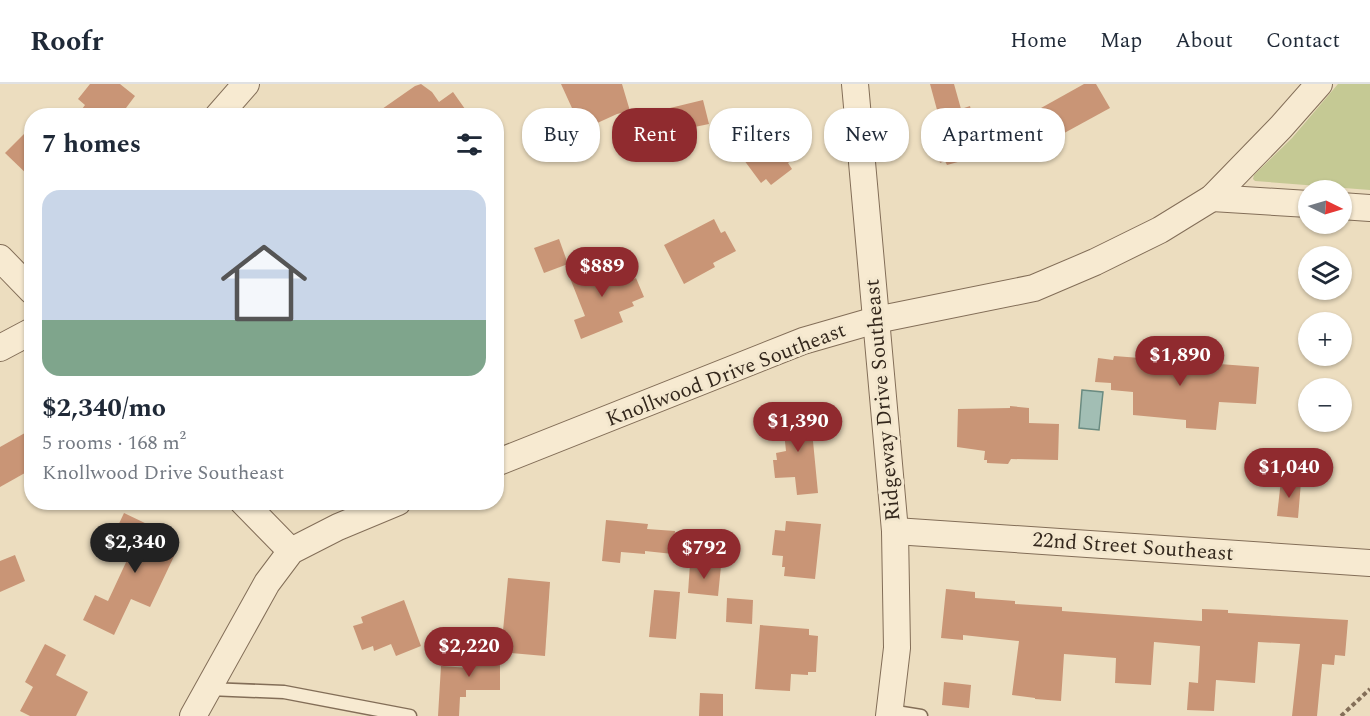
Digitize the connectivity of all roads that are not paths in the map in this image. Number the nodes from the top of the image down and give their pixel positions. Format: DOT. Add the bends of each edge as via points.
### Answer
graph roads {
  1 [pos="246,84"];
  2 [pos="855,84"];
  3 [pos="1319,84"];
  4 [pos="225,108"];
  5 [pos="1212,198"];
  6 [pos="1298,203"];
  7 [pos="1352,207"];
  8 [pos="1370,208"];
  9 [pos="0,258"];
  10 [pos="24,283"];
  11 [pos="876,320"];
  12 [pos="24,335"];
  13 [pos="0,348"];
  14 [pos="504,460"];
  15 [pos="251,510"];
  16 [pos="379,510"];
  17 [pos="896,531"];
  18 [pos="291,551"];
  19 [pos="1370,563"];
  20 [pos="208,689"];
  21 [pos="889,714"];
  22 [pos="194,716"];
  23 [pos="410,716"];
  24 [pos="921,716"];
  1 -- 4 [label="street"];
  2 -- 11 [label="street, Ridgeway Drive Southeast"];
  3 -- 5 [label="street, Knollwood Drive Southeast"];
  5 -- 6 [label="street"];
  5 -- 11 [label="street, Knollwood Drive Southeast" via="1160,230 1034,288"];
  7 -- 8 [label="street"];
  9 -- 10 [label="street"];
  11 -- 14 [label="street, Knollwood Drive Southeast" via="803,340"];
  11 -- 17 [label="street, Ridgeway Drive Southeast"];
  12 -- 13 [label="street"];
  15 -- 18 [label="street"];
  16 -- 18 [label="street"];
  17 -- 19 [label="street, 22nd Street Southeast"];
  17 -- 21 [label="street, Ridgeway Drive Southeast" via="897,648"];
  18 -- 20 [label="street" via="267,583"];
  20 -- 22 [label="street"];
  20 -- 23 [label="lane" via="284,692"];
  21 -- 24 [label="lane"];
}
